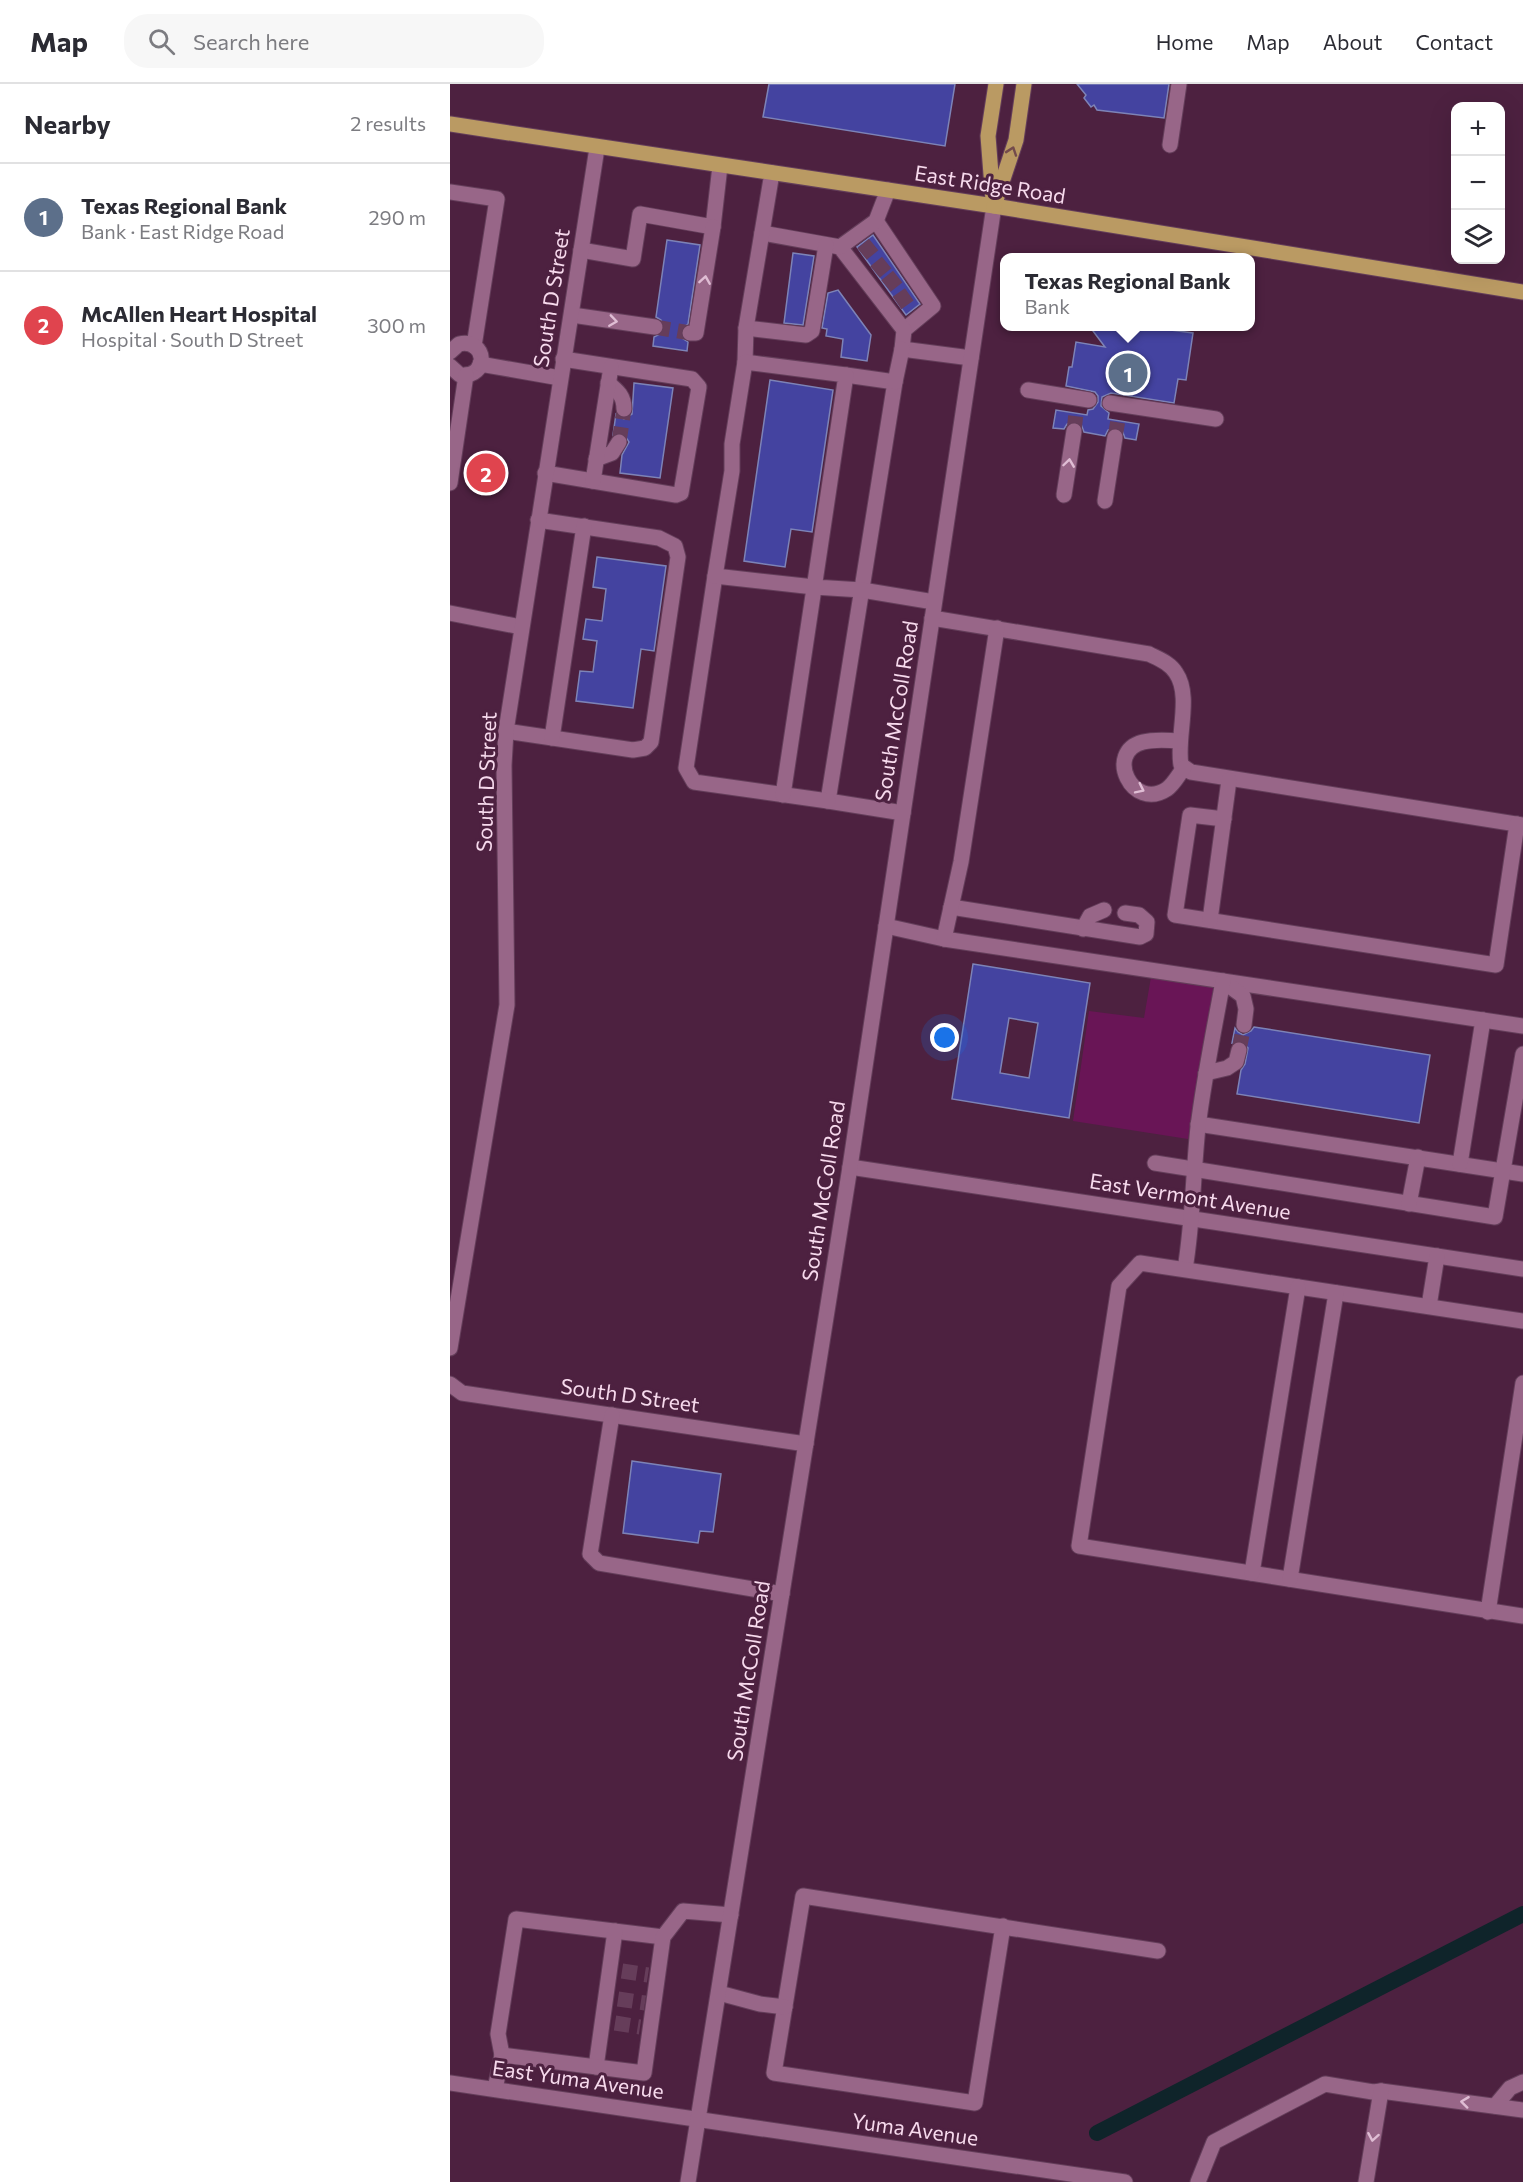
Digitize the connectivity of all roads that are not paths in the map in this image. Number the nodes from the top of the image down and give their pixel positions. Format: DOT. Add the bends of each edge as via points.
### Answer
graph roads {
  1 [pos="996,84"];
  2 [pos="1024,84"];
  3 [pos="1179,84"];
  4 [pos="450,124"];
  5 [pos="1170,145"];
  6 [pos="597,148"];
  7 [pos="720,166"];
  8 [pos="772,173"];
  9 [pos="888,190"];
  10 [pos="450,192"];
  11 [pos="994,206"];
  12 [pos="876,221"];
  13 [pos="713,227"];
  14 [pos="762,233"];
  15 [pos="833,246"];
  16 [pos="581,250"];
  17 [pos="1523,292"];
  18 [pos="572,315"];
  19 [pos="655,327"];
  20 [pos="746,328"];
  21 [pos="904,330"];
  22 [pos="690,333"];
  23 [pos="474,346"];
  24 [pos="902,349"];
  25 [pos="450,352"];
  26 [pos="971,358"];
  27 [pos="563,359"];
  28 [pos="745,362"];
  29 [pos="480,364"];
  30 [pos="450,366"];
  31 [pos="611,367"];
  32 [pos="466,375"];
  33 [pos="846,375"];
  34 [pos="561,378"];
  35 [pos="895,382"];
  36 [pos="608,383"];
  37 [pos="1029,390"];
  38 [pos="1081,404"];
  39 [pos="624,409"];
  40 [pos="1216,419"];
  41 [pos="1118,420"];
  42 [pos="1074,431"];
  43 [pos="1115,437"];
  44 [pos="619,442"];
  45 [pos="596,459"];
  46 [pos="545,473"];
  47 [pos="593,481"];
  48 [pos="450,483"];
  49 [pos="1064,495"];
  50 [pos="1105,501"];
  51 [pos="538,520"];
  52 [pos="584,526"];
  53 [pos="715,576"];
  54 [pos="814,587"];
  55 [pos="862,590"];
  56 [pos="933,610"];
  57 [pos="450,614"];
  58 [pos="521,627"];
  59 [pos="996,628"];
  60 [pos="506,730"];
  61 [pos="552,738"];
  62 [pos="1180,741"];
  63 [pos="1184,768"];
  64 [pos="1229,780"];
  65 [pos="783,795"];
  66 [pos="828,801"];
  67 [pos="903,813"];
  68 [pos="1224,819"];
  69 [pos="1520,824"];
  70 [pos="951,907"];
  71 [pos="1104,910"];
  72 [pos="1125,913"];
  73 [pos="1210,920"];
  74 [pos="886,926"];
  75 [pos="1083,929"];
  76 [pos="944,939"];
  77 [pos="1223,981"];
  78 [pos="1483,1020"];
  79 [pos="1244,1025"];
  80 [pos="1523,1026"];
  81 [pos="1239,1050"];
  82 [pos="1523,1054"];
  83 [pos="1206,1073"];
  84 [pos="1198,1124"];
  85 [pos="1418,1157"];
  86 [pos="1155,1163"];
  87 [pos="1460,1164"];
  88 [pos="850,1167"];
  89 [pos="1503,1170"];
  90 [pos="1193,1171"];
  91 [pos="1523,1174"];
  92 [pos="1409,1204"];
  93 [pos="1190,1219"];
  94 [pos="1437,1256"];
  95 [pos="1185,1269"];
  96 [pos="1523,1269"];
  97 [pos="1298,1287"];
  98 [pos="1336,1293"];
  99 [pos="1429,1306"];
  100 [pos="1523,1321"];
  101 [pos="450,1348"];
  102 [pos="1523,1383"];
  103 [pos="450,1384"];
  104 [pos="612,1415"];
  105 [pos="806,1444"];
  106 [pos="1252,1573"];
  107 [pos="1290,1579"];
  108 [pos="782,1594"];
  109 [pos="1488,1611"];
  110 [pos="1523,1616"];
  111 [pos="731,1915"];
  112 [pos="1003,1926"];
  113 [pos="615,1931"];
  114 [pos="663,1937"];
  115 [pos="1158,1951"];
  116 [pos="719,1993"];
  117 [pos="785,2007"];
  118 [pos="502,2055"];
  119 [pos="596,2067"];
  120 [pos="1523,2082"];
  121 [pos="450,2083"];
  122 [pos="495,2090"];
  123 [pos="1381,2091"];
  124 [pos="1495,2106"];
  125 [pos="1523,2110"];
  126 [pos="699,2119"];
  127 [pos="688,2182"];
  128 [pos="1125,2182"];
  129 [pos="1198,2182"];
  130 [pos="1366,2182"];
  1 -- 11 [label="main road, South McColl Road" via="988,136"];
  11 -- 2 [label="main road, South McColl Road, one-way" via="1016,140"];
  3 -- 5 [label="street"];
  4 -- 6 [label="main road, East Ridge Road"];
  6 -- 7 [label="main road, East Ridge Road"];
  6 -- 16 [label="street, South D Street"];
  7 -- 8 [label="main road, East Ridge Road"];
  7 -- 13 [label="street"];
  8 -- 9 [label="main road, East Ridge Road"];
  8 -- 14 [label="street"];
  9 -- 11 [label="main road, East Ridge Road"];
  9 -- 12 [label="street"];
  10 -- 23 [label="street" via="496,199"];
  11 -- 17 [label="main road, East Ridge Road"];
  11 -- 26 [label="street, South McColl Road"];
  12 -- 15 [label="street"];
  12 -- 21 [label="street" via="882,238 933,306"];
  13 -- 16 [label="street" via="640,214 633,259"];
  22 -- 13 [label="street, one-way" via="696,333"];
  14 -- 15 [label="street"];
  14 -- 20 [label="street"];
  15 -- 20 [label="street" via="812,331 806,335"];
  15 -- 21 [label="street" via="857,258 893,306"];
  16 -- 18 [label="street, South D Street"];
  18 -- 19 [label="street, one-way"];
  18 -- 27 [label="street, South D Street"];
  20 -- 28 [label="street"];
  21 -- 24 [label="street"];
  23 -- 25 [label="street" via="459,344"];
  23 -- 29 [label="street" via="480,354"];
  24 -- 26 [label="street"];
  24 -- 35 [label="street"];
  26 -- 56 [label="street, South McColl Road"];
  27 -- 31 [label="street"];
  27 -- 34 [label="street, South D Street"];
  28 -- 33 [label="street"];
  28 -- 53 [label="street"];
  29 -- 32 [label="street" via="475,372"];
  29 -- 34 [label="street"];
  30 -- 32 [label="street" via="456,373"];
  31 -- 36 [label="street"];
  31 -- 47 [label="street" via="692,379 699,387 681,493"];
  32 -- 48 [label="street"];
  33 -- 35 [label="street"];
  33 -- 54 [label="street"];
  34 -- 46 [label="street, South D Street"];
  35 -- 55 [label="street"];
  36 -- 39 [label="street" via="620,393"];
  36 -- 45 [label="street"];
  37 -- 38 [label="street"];
  40 -- 41 [label="street" via="1115,404"];
  49 -- 42 [label="street, one-way"];
  43 -- 50 [label="street"];
  44 -- 45 [label="street" via="612,453"];
  45 -- 47 [label="street"];
  46 -- 47 [label="street"];
  46 -- 51 [label="street, South D Street"];
  51 -- 52 [label="street"];
  51 -- 58 [label="street, South D Street"];
  52 -- 61 [label="street"];
  52 -- 61 [label="street" via="659,538 675,546 678,557 651,742 645,748 633,750"];
  53 -- 54 [label="street"];
  53 -- 65 [label="street" via="686,768 694,782"];
  54 -- 55 [label="street"];
  54 -- 65 [label="street"];
  55 -- 56 [label="street"];
  55 -- 66 [label="street"];
  56 -- 59 [label="street"];
  56 -- 67 [label="street, South McColl Road"];
  57 -- 58 [label="street"];
  58 -- 60 [label="street, South D Street"];
  59 -- 62 [label="street" via="1149,654 1167,664 1181,686"];
  59 -- 70 [label="street"];
  60 -- 61 [label="street"];
  60 -- 101 [label="street, South D Street" via="507,1005"];
  62 -- 63 [label="street"];
  62 -- 63 [label="street, one-way" via="1141,742 1130,750 1124,770 1128,782 1138,791 1152,794 1166,790"];
  63 -- 64 [label="street"];
  64 -- 68 [label="street"];
  64 -- 69 [label="street"];
  65 -- 66 [label="street"];
  66 -- 67 [label="street"];
  67 -- 74 [label="street, South McColl Road"];
  68 -- 73 [label="street"];
  68 -- 73 [label="street" via="1190,815 1175,915"];
  69 -- 73 [label="street" via="1496,965"];
  70 -- 75 [label="street"];
  70 -- 76 [label="street"];
  71 -- 75 [label="street" via="1090,916"];
  72 -- 75 [label="street" via="1139,915 1147,922 1146,934 1140,937"];
  74 -- 76 [label="street"];
  74 -- 88 [label="street, South McColl Road"];
  76 -- 77 [label="street"];
  77 -- 78 [label="street"];
  77 -- 79 [label="street" via="1243,996"];
  77 -- 83 [label="street"];
  78 -- 80 [label="street"];
  78 -- 87 [label="street"];
  81 -- 83 [label="street" via="1236,1062"];
  82 -- 89 [label="street"];
  83 -- 84 [label="street"];
  84 -- 85 [label="street"];
  84 -- 90 [label="street"];
  85 -- 87 [label="street"];
  85 -- 92 [label="street"];
  86 -- 90 [label="street"];
  87 -- 89 [label="street"];
  88 -- 93 [label="street, East Vermont Avenue"];
  88 -- 105 [label="street, South McColl Road"];
  89 -- 91 [label="street"];
  89 -- 92 [label="street" via="1495,1217"];
  90 -- 92 [label="street"];
  90 -- 93 [label="street"];
  93 -- 94 [label="street, East Vermont Avenue"];
  93 -- 95 [label="street"];
  94 -- 96 [label="street, East Vermont Avenue"];
  94 -- 99 [label="street"];
  95 -- 97 [label="street"];
  95 -- 106 [label="street" via="1140,1263 1119,1287 1079,1546"];
  97 -- 98 [label="street"];
  97 -- 106 [label="street"];
  98 -- 99 [label="street"];
  98 -- 107 [label="street"];
  99 -- 100 [label="street"];
  102 -- 109 [label="street"];
  103 -- 104 [label="street, South D Street" via="462,1393"];
  104 -- 105 [label="street, South D Street"];
  104 -- 108 [label="street" via="590,1554 599,1563"];
  105 -- 108 [label="street, South McColl Road"];
  106 -- 107 [label="street"];
  107 -- 109 [label="street"];
  108 -- 111 [label="street, South McColl Road"];
  109 -- 110 [label="street"];
  111 -- 114 [label="street" via="683,1911"];
  111 -- 116 [label="street, South McColl Road"];
  112 -- 115 [label="street"];
  112 -- 117 [label="street" via="803,1896"];
  112 -- 117 [label="street" via="975,2103 774,2073"];
  113 -- 114 [label="street"];
  113 -- 118 [label="street" via="516,1919 498,2034"];
  113 -- 119 [label="street" via="616,1970"];
  114 -- 119 [label="street" via="645,2028 644,2073"];
  116 -- 117 [label="street"];
  116 -- 126 [label="street, South McColl Road"];
  118 -- 119 [label="street"];
  118 -- 122 [label="street"];
  120 -- 124 [label="street" via="1510,2088"];
  121 -- 122 [label="street, East Yuma Avenue"];
  122 -- 126 [label="street, East Yuma Avenue"];
  124 -- 123 [label="street, one-way"];
  123 -- 129 [label="street" via="1325,2084 1214,2142"];
  123 -- 130 [label="street, one-way"];
  124 -- 125 [label="street"];
  126 -- 127 [label="street, South McColl Road"];
  126 -- 128 [label="street, Yuma Avenue"];
}
